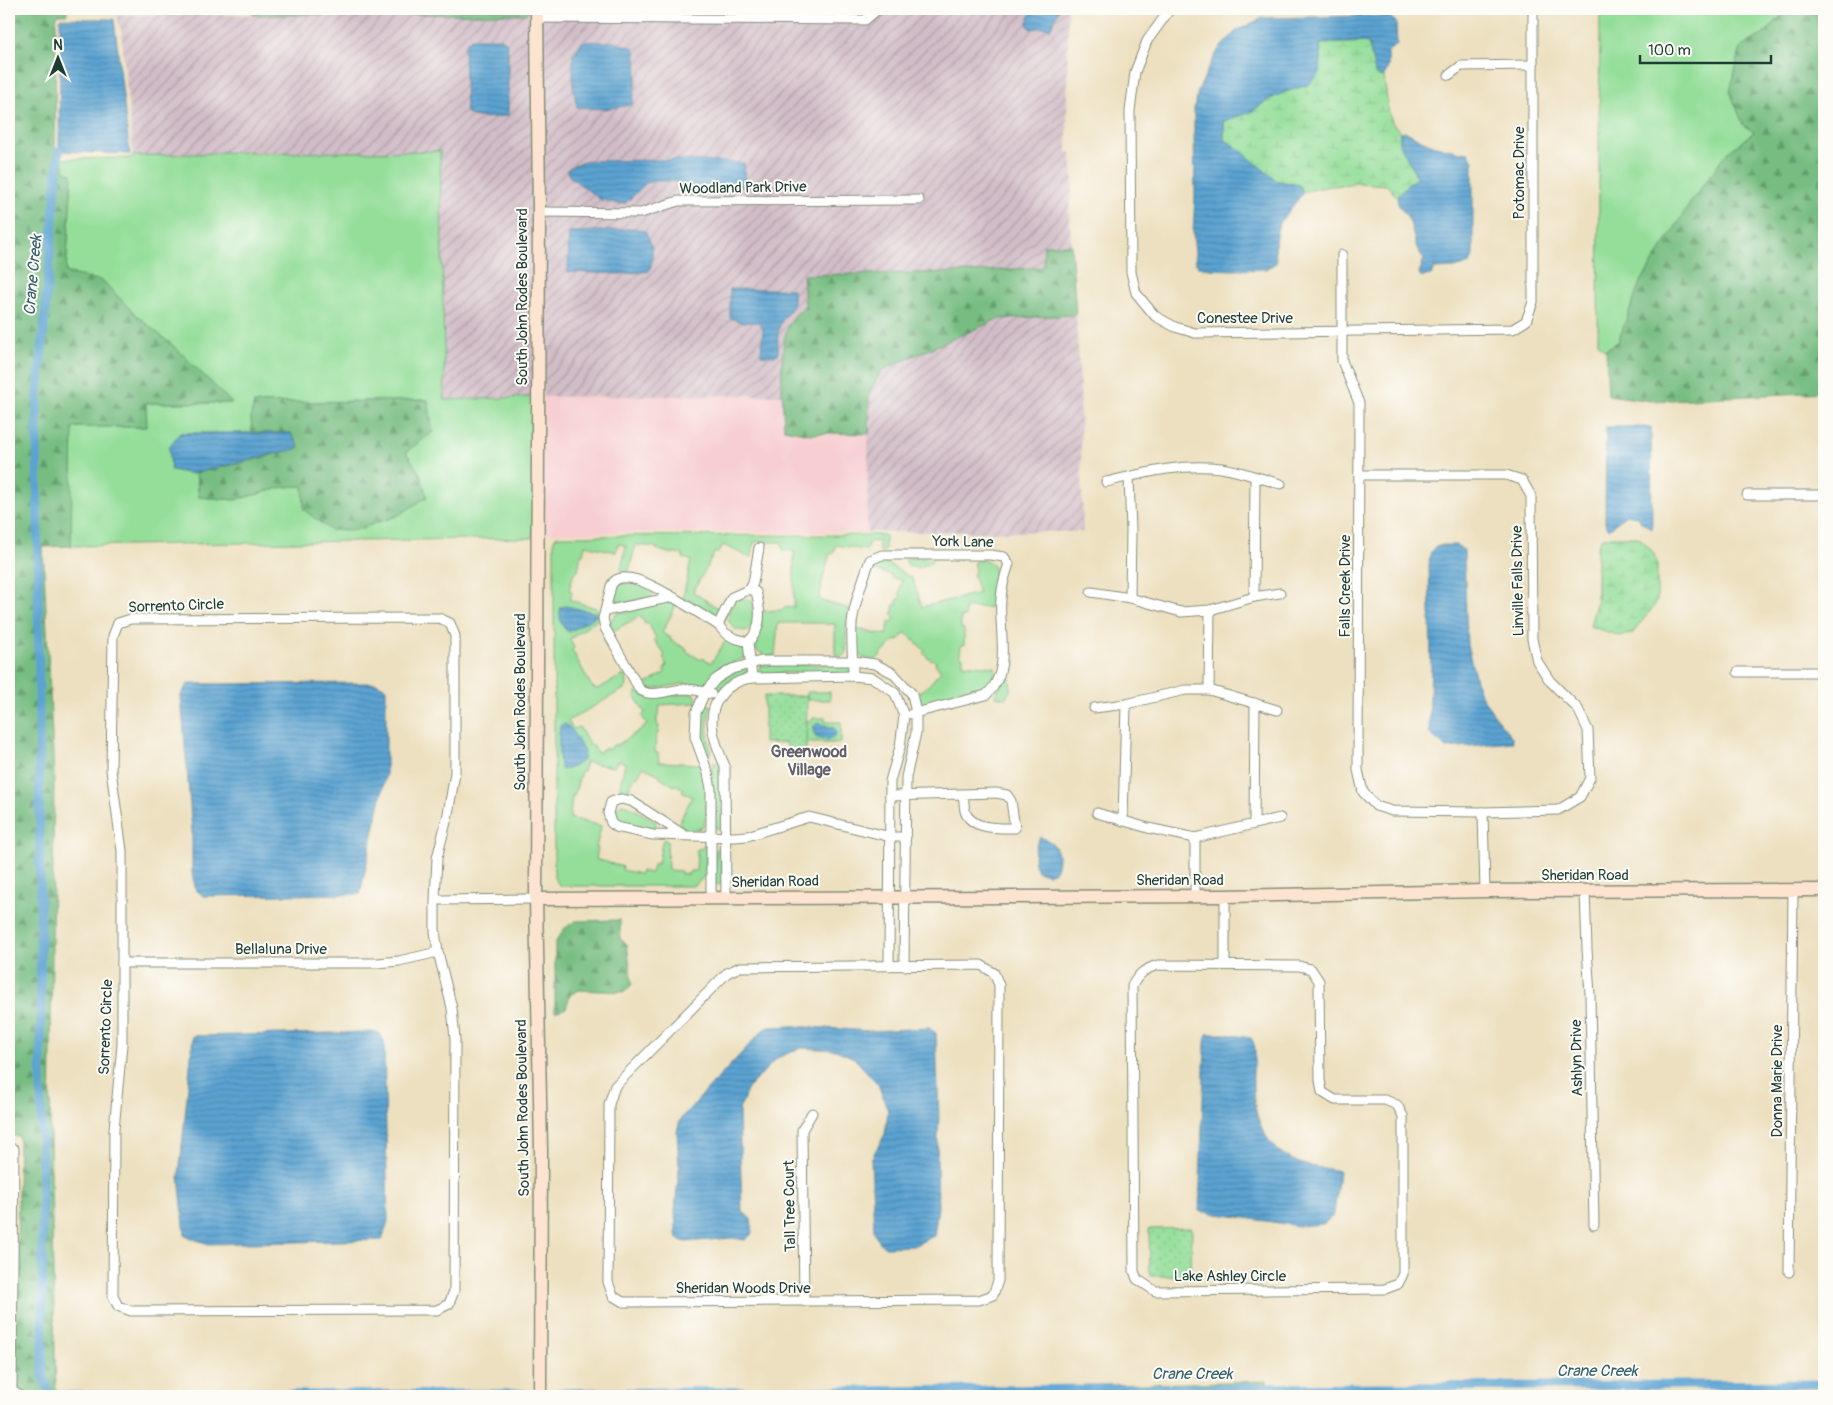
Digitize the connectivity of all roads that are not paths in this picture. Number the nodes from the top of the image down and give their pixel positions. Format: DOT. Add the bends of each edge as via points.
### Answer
graph roads {
  1 [pos="878,9"];
  2 [pos="1170,9"];
  3 [pos="1533,9"];
  4 [pos="537,14"];
  5 [pos="1533,65"];
  6 [pos="1449,76"];
  7 [pos="920,200"];
  8 [pos="539,212"];
  9 [pos="1342,255"];
  10 [pos="1513,329"];
  11 [pos="1342,331"];
  12 [pos="1359,475"];
  13 [pos="1128,477"];
  14 [pos="1255,478"];
  15 [pos="1106,482"];
  16 [pos="1281,484"];
  17 [pos="1747,495"];
  18 [pos="1824,495"];
  19 [pos="759,548"];
  20 [pos="750,589"];
  21 [pos="1091,592"];
  22 [pos="1280,592"];
  23 [pos="673,597"];
  24 [pos="1254,597"];
  25 [pos="1130,598"];
  26 [pos="605,610"];
  27 [pos="1210,610"];
  28 [pos="718,625"];
  29 [pos="748,642"];
  30 [pos="853,661"];
  31 [pos="750,663"];
  32 [pos="1738,672"];
  33 [pos="1824,672"];
  34 [pos="853,676"];
  35 [pos="752,678"];
  36 [pos="1209,690"];
  37 [pos="705,692"];
  38 [pos="718,697"];
  39 [pos="1255,703"];
  40 [pos="1126,704"];
  41 [pos="1094,708"];
  42 [pos="1277,710"];
  43 [pos="916,713"];
  44 [pos="904,716"];
  45 [pos="720,756"];
  46 [pos="704,762"];
  47 [pos="963,794"];
  48 [pos="890,796"];
  49 [pos="906,796"];
  50 [pos="1483,812"];
  51 [pos="1097,813"];
  52 [pos="1280,818"];
  53 [pos="1123,821"];
  54 [pos="1254,824"];
  55 [pos="684,835"];
  56 [pos="710,836"];
  57 [pos="891,837"];
  58 [pos="906,837"];
  59 [pos="725,838"];
  60 [pos="1195,838"];
  61 [pos="1792,890"];
  62 [pos="1824,890"];
  63 [pos="1485,891"];
  64 [pos="1585,891"];
  65 [pos="1195,896"];
  66 [pos="1225,896"];
  67 [pos="889,897"];
  68 [pos="905,897"];
  69 [pos="536,899"];
  70 [pos="711,899"];
  71 [pos="726,899"];
  72 [pos="435,900"];
  73 [pos="438,952"];
  74 [pos="122,963"];
  75 [pos="1225,965"];
  76 [pos="889,966"];
  77 [pos="904,966"];
  78 [pos="812,1113"];
  79 [pos="14,1150"];
  80 [pos="1594,1225"];
  81 [pos="1789,1272"];
  82 [pos="804,1301"];
  83 [pos="21,1396"];
  84 [pos="540,1396"];
  1 -- 4 [label="street" via="865,20"];
  2 -- 11 [label="street, Conestee Drive" via="1147,41 1135,72 1130,111 1131,272 1136,293 1155,316 1175,328 1195,333"];
  3 -- 5 [label="street, Potomac Drive"];
  4 -- 8 [label="main road, South John Rodes Boulevard"];
  5 -- 6 [label="street" via="1461,66"];
  5 -- 10 [label="street, Potomac Drive" via="1533,302 1526,321"];
  7 -- 8 [label="street, Woodland Park Drive" via="678,201 641,213"];
  8 -- 69 [label="main road, South John Rodes Boulevard"];
  9 -- 11 [label="street, Falls Creek Drive"];
  10 -- 11 [label="street, Conestee Drive"];
  11 -- 12 [label="street, Falls Creek Drive" via="1342,361 1359,403"];
  12 -- 50 [label="street, Falls Creek Drive" via="1358,770 1363,792 1376,806 1392,811"];
  12 -- 50 [label="street, Linville Falls Drive" via="1506,475 1522,480 1531,496 1532,639 1537,661 1550,681 1578,709 1588,730 1590,778 1580,797 1558,810"];
  13 -- 14 [label="street" via="1169,468 1199,466 1223,468"];
  13 -- 15 [label="street"];
  13 -- 25 [label="street"];
  14 -- 16 [label="street"];
  14 -- 24 [label="street"];
  17 -- 18 [label="street"];
  19 -- 20 [label="street"];
  20 -- 28 [label="street" via="732,597"];
  20 -- 29 [label="street" via="756,592 759,614 758,631"];
  21 -- 25 [label="street"];
  22 -- 24 [label="street"];
  23 -- 26 [label="street"];
  23 -- 26 [label="street" via="639,580 625,578 612,582"];
  23 -- 28 [label="street"];
  24 -- 27 [label="street"];
  25 -- 27 [label="street" via="1182,612"];
  26 -- 37 [label="street" via="605,628 640,690 647,694 684,689"];
  27 -- 36 [label="street"];
  28 -- 29 [label="street" via="734,638"];
  29 -- 31 [label="street"];
  30 -- 31 [label="street"];
  30 -- 34 [label="street, York Lane"];
  30 -- 43 [label="street" via="875,664 893,673 912,694"];
  30 -- 43 [label="street, York Lane" via="852,622 870,560 882,555 990,555 1007,560 1009,564 1001,598 1003,660 998,681 986,694"];
  31 -- 35 [label="street"];
  31 -- 37 [label="street" via="716,679"];
  32 -- 33 [label="street"];
  34 -- 35 [label="street"];
  34 -- 44 [label="street" via="874,678 895,693"];
  35 -- 38 [label="street" via="740,679"];
  36 -- 39 [label="street"];
  36 -- 40 [label="street" via="1185,690"];
  37 -- 38 [label="street"];
  37 -- 46 [label="street" via="695,722 695,737"];
  38 -- 45 [label="street" via="712,712 712,728"];
  39 -- 42 [label="street"];
  39 -- 54 [label="street"];
  40 -- 41 [label="street"];
  40 -- 53 [label="street"];
  43 -- 44 [label="street, York Lane"];
  43 -- 49 [label="street"];
  44 -- 48 [label="street" via="900,746 890,780"];
  45 -- 46 [label="street"];
  45 -- 59 [label="street" via="725,766 726,781"];
  46 -- 56 [label="street" via="711,789"];
  47 -- 47 [label="street" via="1006,795 1015,828 977,824 965,811"];
  47 -- 49 [label="street"];
  48 -- 49 [label="street"];
  48 -- 57 [label="street"];
  49 -- 58 [label="street"];
  50 -- 63 [label="street"];
  51 -- 53 [label="street"];
  52 -- 54 [label="street"];
  53 -- 60 [label="street"];
  54 -- 60 [label="street"];
  55 -- 55 [label="street" via="653,835 616,827 609,818 611,802 632,801"];
  55 -- 56 [label="street"];
  56 -- 59 [label="street"];
  56 -- 70 [label="street"];
  57 -- 58 [label="street"];
  57 -- 59 [label="street" via="809,817 747,836"];
  57 -- 67 [label="street"];
  58 -- 68 [label="street"];
  59 -- 71 [label="street"];
  60 -- 65 [label="street"];
  61 -- 62 [label="main road, Sheridan Road"];
  61 -- 64 [label="main road, Sheridan Road"];
  61 -- 81 [label="street, Donna Marie Drive"];
  63 -- 64 [label="main road, Sheridan Road"];
  63 -- 66 [label="main road, Sheridan Road"];
  64 -- 80 [label="street, Ashlyn Drive"];
  65 -- 66 [label="main road, Sheridan Road"];
  65 -- 68 [label="main road, Sheridan Road"];
  66 -- 75 [label="street"];
  67 -- 68 [label="main road, Sheridan Road"];
  67 -- 71 [label="main road, Sheridan Road"];
  67 -- 76 [label="street"];
  68 -- 77 [label="street"];
  69 -- 70 [label="main road, Sheridan Road"];
  69 -- 72 [label="street"];
  69 -- 84 [label="main road, South John Rodes Boulevard" via="541,1150"];
  70 -- 71 [label="main road, Sheridan Road"];
  72 -- 73 [label="street, Sorrento Circle"];
  72 -- 74 [label="street, Sorrento Circle" via="437,858 455,773 455,636 450,623 439,618 131,619 118,623 113,636 111,770 122,850"];
  73 -- 74 [label="street, Bellaluna Drive" via="378,963"];
  73 -- 74 [label="street, Sorrento Circle" via="452,1008 455,1039 454,1291 449,1304 437,1310 131,1311 118,1306 113,1296 114,1139 122,1045"];
  75 -- 75 [label="street, Lake Ashley Circle" via="1158,965 1146,968 1132,986 1136,1279 1155,1291 1385,1289 1398,1284 1403,1274 1403,1116 1397,1104 1385,1100 1335,1100 1322,1092 1319,982 1311,969"];
  76 -- 77 [label="street, Sheridan Woods Drive"];
  76 -- 82 [label="street, Sheridan Woods Drive" via="740,967 727,973 615,1086 609,1104 608,1282 613,1296 623,1302"];
  77 -- 82 [label="street, Sheridan Woods Drive" via="981,965 994,973 999,985 998,1281 993,1295 979,1300"];
  78 -- 82 [label="street, Tall Tree Court" via="802,1130"];
  79 -- 83 [label="street" via="12,1391"];
}
